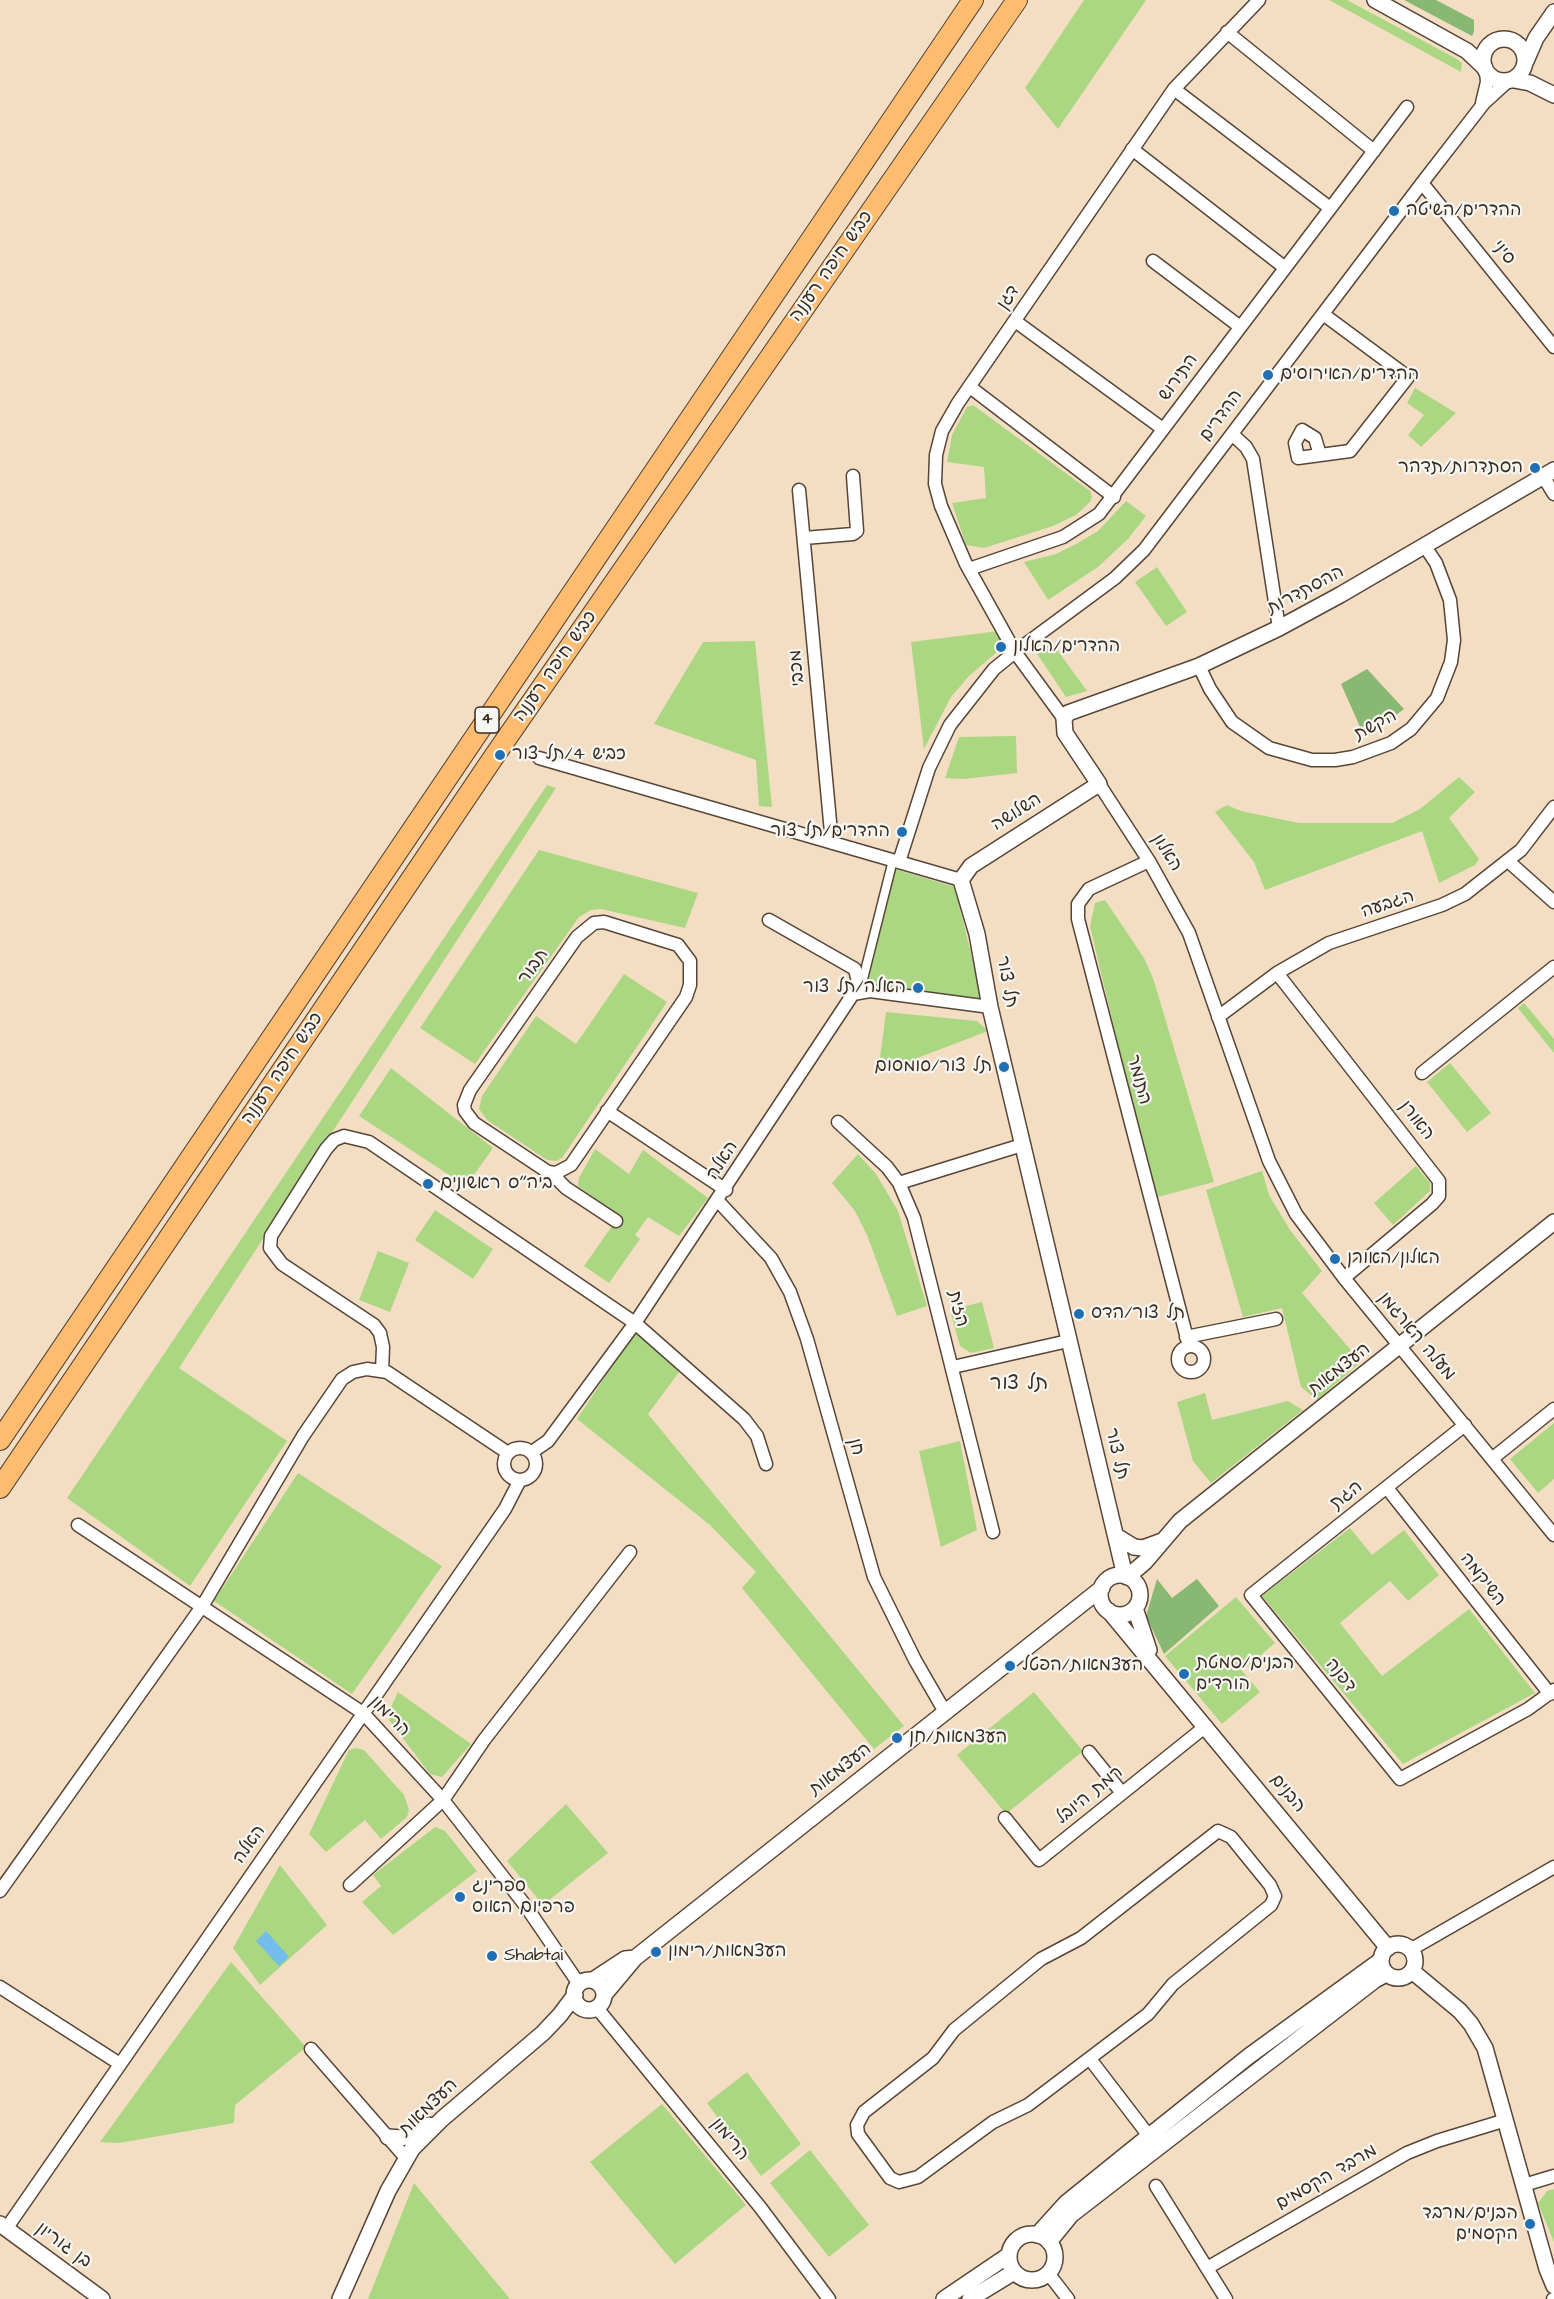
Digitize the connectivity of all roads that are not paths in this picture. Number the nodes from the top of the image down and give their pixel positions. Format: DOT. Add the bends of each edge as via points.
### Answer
graph roads {
  1 [pos="973,0"];
  2 [pos="1017,0"];
  3 [pos="1259,0"];
  4 [pos="1375,0"];
  5 [pos="1551,15"];
  6 [pos="1227,32"];
  7 [pos="1512,41"];
  8 [pos="1454,42"];
  9 [pos="1492,43"];
  10 [pos="1525,64"];
  11 [pos="1485,70"];
  12 [pos="1511,80"];
  13 [pos="1539,88"];
  14 [pos="1174,89"];
  15 [pos="1554,95"];
  16 [pos="1407,107"];
  17 [pos="1481,107"];
  18 [pos="1132,149"];
  19 [pos="1374,151"];
  20 [pos="1422,183"];
  21 [pos="1329,208"];
  22 [pos="1153,261"];
  23 [pos="1284,267"];
  24 [pos="1323,314"];
  25 [pos="1015,321"];
  26 [pos="1239,326"];
  27 [pos="1554,347"];
  28 [pos="970,387"];
  29 [pos="1163,429"];
  30 [pos="1233,435"];
  31 [pos="1320,455"];
  32 [pos="1549,473"];
  33 [pos="853,476"];
  34 [pos="799,490"];
  35 [pos="1554,494"];
  36 [pos="1113,497"];
  37 [pos="804,538"];
  38 [pos="1424,545"];
  39 [pos="969,569"];
  40 [pos="1279,628"];
  41 [pos="1015,652"];
  42 [pos="1199,666"];
  43 [pos="1064,718"];
  44 [pos="539,758"];
  45 [pos="1099,784"];
  46 [pos="1554,807"];
  47 [pos="832,843"];
  48 [pos="896,861"];
  49 [pos="1149,861"];
  50 [pos="1508,861"];
  51 [pos="961,880"];
  52 [pos="1554,902"];
  53 [pos="769,920"];
  54 [pos="1554,968"];
  55 [pos="1277,973"];
  56 [pos="860,991"];
  57 [pos="990,1007"];
  58 [pos="1218,1017"];
  59 [pos="1422,1073"];
  60 [pos="608,1112"];
  61 [pos="838,1122"];
  62 [pos="1022,1145"];
  63 [pos="556,1173"];
  64 [pos="899,1183"];
  65 [pos="726,1190"];
  66 [pos="718,1201"];
  67 [pos="616,1221"];
  68 [pos="1554,1222"];
  69 [pos="1344,1278"];
  70 [pos="1276,1319"];
  71 [pos="635,1323"];
  72 [pos="1068,1341"];
  73 [pos="1401,1347"];
  74 [pos="953,1367"];
  75 [pos="382,1371"];
  76 [pos="1554,1409"];
  77 [pos="1465,1425"];
  78 [pos="0,1440"];
  79 [pos="532,1452"];
  80 [pos="508,1453"];
  81 [pos="1493,1458"];
  82 [pos="766,1464"];
  83 [pos="520,1480"];
  84 [pos="0,1488"];
  85 [pos="1387,1488"];
  86 [pos="1112,1520"];
  87 [pos="78,1525"];
  88 [pos="993,1532"];
  89 [pos="1554,1535"];
  90 [pos="1116,1536"];
  91 [pos="1159,1547"];
  92 [pos="630,1552"];
  93 [pos="1116,1580"];
  94 [pos="1140,1591"];
  95 [pos="1251,1595"];
  96 [pos="203,1605"];
  97 [pos="1135,1608"];
  98 [pos="1106,1609"];
  99 [pos="1071,1611"];
  100 [pos="1156,1666"];
  101 [pos="1552,1692"];
  102 [pos="945,1712"];
  103 [pos="363,1713"];
  104 [pos="1206,1726"];
  105 [pos="1089,1752"];
  106 [pos="1122,1793"];
  107 [pos="443,1800"];
  108 [pos="1005,1818"];
  109 [pos="1554,1867"];
  110 [pos="350,1884"];
  111 [pos="0,1891"];
  112 [pos="1410,1950"];
  113 [pos="635,1958"];
  114 [pos="1385,1960"];
  115 [pos="1412,1971"];
  116 [pos="582,1986"];
  117 [pos="0,1987"];
  118 [pos="596,2004"];
  119 [pos="543,2033"];
  120 [pos="311,2049"];
  121 [pos="1090,2059"];
  122 [pos="120,2064"];
  123 [pos="442,2118"];
  124 [pos="1506,2120"];
  125 [pos="1149,2136"];
  126 [pos="388,2137"];
  127 [pos="406,2158"];
  128 [pos="1554,2176"];
  129 [pos="1524,2185"];
  130 [pos="1156,2186"];
  131 [pos="3,2227"];
  132 [pos="1043,2238"];
  133 [pos="1009,2255"];
  134 [pos="1207,2268"];
  135 [pos="1014,2272"];
  136 [pos="1048,2273"];
  137 [pos="1554,2286"];
  138 [pos="102,2299"];
  139 [pos="340,2299"];
  140 [pos="829,2299"];
  141 [pos="944,2299"];
  142 [pos="970,2299"];
  143 [pos="1068,2299"];
  144 [pos="1226,2299"];
  1 -- 78 [label="highway, כביש חיפה רעננה / 4"];
  2 -- 84 [label="highway, כביש חיפה רעננה / 4" via="493,758"];
  3 -- 6 [label="street, דגן"];
  4 -- 8 [label="street"];
  5 -- 7 [label="street" via="1531,33"];
  5 -- 10 [label="street"];
  6 -- 14 [label="street, דגן"];
  6 -- 19 [label="street"];
  7 -- 9 [label="street"];
  7 -- 10 [label="street" via="1520,46"];
  8 -- 9 [label="street"];
  8 -- 11 [label="street"];
  9 -- 11 [label="street" via="1484,54"];
  10 -- 12 [label="street"];
  10 -- 13 [label="street"];
  11 -- 12 [label="street" via="1495,80"];
  11 -- 17 [label="street, ההדרים" via="1486,92"];
  12 -- 13 [label="street"];
  12 -- 17 [label="street, ההדרים"];
  13 -- 15 [label="street"];
  14 -- 18 [label="street, דגן"];
  14 -- 21 [label="street"];
  16 -- 19 [label="street, התירוש"];
  17 -- 20 [label="street, ההדרים"];
  18 -- 23 [label="street"];
  18 -- 25 [label="street, דגן"];
  19 -- 21 [label="street, התירוש"];
  20 -- 24 [label="street, ההדרים"];
  20 -- 27 [label="street, סיני"];
  21 -- 23 [label="street, התירוש"];
  22 -- 26 [label="street"];
  23 -- 26 [label="street, התירוש"];
  24 -- 30 [label="street, ההדרים"];
  24 -- 31 [label="street" via="1408,377 1350,451"];
  25 -- 28 [label="street, דגן"];
  25 -- 29 [label="street"];
  26 -- 29 [label="street, התירוש"];
  28 -- 36 [label="street"];
  28 -- 39 [label="street, דגן" via="942,431 935,474 941,506"];
  29 -- 36 [label="street, התירוש"];
  30 -- 40 [label="street" via="1253,459"];
  30 -- 41 [label="street, ההדרים" via="1129,566"];
  32 -- 35 [label="street"];
  32 -- 38 [label="street, ההסתדרות"];
  33 -- 37 [label="street" via="857,531"];
  34 -- 37 [label="street, מכבי"];
  36 -- 39 [label="street, התירוש" via="1099,514 1063,537"];
  37 -- 47 [label="street, מכבי"];
  38 -- 40 [label="street, ההסתדרות"];
  38 -- 42 [label="street, הקשת" via="1436,563 1450,600 1454,640 1451,662 1437,698 1411,729 1391,743 1353,758 1335,760 1312,760 1269,748 1232,722"];
  39 -- 41 [label="street, דגן"];
  40 -- 42 [label="street, ההסתדרות"];
  41 -- 43 [label="street"];
  41 -- 48 [label="street, ההדרים" via="994,669 950,725 929,768"];
  42 -- 43 [label="street, ההסתדרות" via="1080,708"];
  43 -- 45 [label="street, האלון" via="1065,733"];
  44 -- 47 [label="street"];
  45 -- 49 [label="street, האלון"];
  45 -- 51 [label="street, השלושה" via="971,866"];
  46 -- 50 [label="street, הגבעה"];
  47 -- 48 [label="street"];
  48 -- 51 [label="street"];
  48 -- 56 [label="street"];
  49 -- 58 [label="street, האלון" via="1189,933"];
  49 -- 70 [label="street, התומר" via="1089,889 1078,904 1078,919 1187,1342"];
  50 -- 52 [label="street"];
  50 -- 55 [label="street, הגבעה" via="1465,894 1329,943"];
  51 -- 57 [label="street, תל צור"];
  53 -- 56 [label="street" via="855,969"];
  54 -- 59 [label="street"];
  55 -- 58 [label="street, הגבעה"];
  55 -- 69 [label="street, האורן" via="1439,1181 1439,1196 1432,1204"];
  56 -- 57 [label="street"];
  56 -- 65 [label="street, האלה" via="847,1001"];
  57 -- 62 [label="street, תל צור"];
  58 -- 69 [label="street, מעלה הארגמן" via="1277,1179 1296,1214"];
  60 -- 63 [label="street, תבור" via="571,1165"];
  60 -- 63 [label="street, תבור" via="686,997 692,971 684,952 668,940 614,924 594,923 577,938 470,1090 464,1105 474,1123 548,1172"];
  60 -- 65 [label="street"];
  61 -- 64 [label="street, הזית" via="870,1149"];
  62 -- 64 [label="street"];
  62 -- 72 [label="street, תל צור"];
  63 -- 67 [label="street" via="566,1188"];
  64 -- 74 [label="street, הזית" via="920,1235"];
  65 -- 66 [label="street, האלה"];
  66 -- 71 [label="street, האלה"];
  66 -- 102 [label="street, חן" via="771,1258 790,1292 807,1339 874,1577"];
  68 -- 73 [label="street, העצמאות"];
  69 -- 73 [label="street, מעלה הארגמן"];
  71 -- 75 [label="street" via="369,1142 344,1136 326,1149 272,1236 270,1248 282,1264 374,1325 383,1347"];
  71 -- 79 [label="street, האלה" via="548,1441"];
  71 -- 82 [label="street" via="744,1419 757,1436"];
  72 -- 74 [label="street"];
  72 -- 86 [label="street, תל צור"];
  73 -- 77 [label="street, מעלה הארגמן"];
  73 -- 91 [label="street, העצמאות" via="1180,1521"];
  74 -- 88 [label="street, הזית"];
  75 -- 80 [label="street"];
  75 -- 96 [label="street" via="367,1369 342,1379 303,1436"];
  76 -- 81 [label="street"];
  77 -- 81 [label="street, מעלה הארגמן"];
  77 -- 85 [label="street, הגת"];
  79 -- 80 [label="street" via="520,1447"];
  79 -- 83 [label="street" via="536,1470"];
  80 -- 83 [label="street" via="504,1463 507,1472"];
  81 -- 89 [label="street, מעלה הארגמן"];
  83 -- 103 [label="street, האלה" via="505,1509"];
  85 -- 95 [label="street, הגת"];
  85 -- 101 [label="street, השיקמה"];
  86 -- 90 [label="street, תל צור"];
  86 -- 93 [label="street, תל צור"];
  87 -- 96 [label="street, הרימון"];
  90 -- 91 [label="street" via="1134,1547"];
  90 -- 93 [label="street, תל צור"];
  91 -- 93 [label="street, העצמאות"];
  91 -- 94 [label="street, העצמאות"];
  92 -- 107 [label="street" via="484,1740"];
  93 -- 94 [label="street" via="1134,1581"];
  93 -- 98 [label="street"];
  93 -- 99 [label="street, העצמאות"];
  94 -- 97 [label="street"];
  95 -- 101 [label="street, דפנה" via="1400,1779"];
  96 -- 103 [label="street, הרימון"];
  96 -- 111 [label="street"];
  97 -- 98 [label="street" via="1124,1615"];
  97 -- 100 [label="street, הבנים"];
  98 -- 99 [label="street, העצמאות" via="1086,1606"];
  98 -- 100 [label="street, הבנים"];
  99 -- 102 [label="street, העצמאות"];
  100 -- 104 [label="street, הבנים"];
  102 -- 113 [label="street, העצמאות"];
  103 -- 107 [label="street, הרימון"];
  103 -- 122 [label="street, האלה"];
  104 -- 106 [label="street, רמת היובל"];
  104 -- 114 [label="street, הבנים"];
  105 -- 106 [label="street"];
  106 -- 108 [label="street, רמת היובל" via="1039,1860"];
  107 -- 110 [label="street"];
  107 -- 116 [label="street, הרימון"];
  109 -- 112 [label="street"];
  112 -- 114 [label="street" via="1402,1945"];
  112 -- 115 [label="street" via="1415,1959"];
  113 -- 116 [label="street, העצמאות" via="625,1959"];
  113 -- 118 [label="street, העצמאות"];
  114 -- 115 [label="street" via="1402,1978"];
  114 -- 125 [label="street" via="1249,2056"];
  114 -- 132 [label="street" via="1375,1980"];
  115 -- 124 [label="street" via="1460,2011 1479,2035"];
  116 -- 118 [label="street" via="577,2003"];
  116 -- 118 [label="street" via="600,1984"];
  116 -- 119 [label="street, העצמאות"];
  117 -- 122 [label="street"];
  118 -- 119 [label="street, העצמאות"];
  118 -- 140 [label="street, הרימון"];
  119 -- 123 [label="street, העצמאות"];
  120 -- 126 [label="street"];
  121 -- 121 [label="street" via="1148,2014 1173,1984 1271,1905 1275,1896 1270,1885 1225,1833 1218,1831 1208,1837 1081,1938 1041,1959 954,2030 933,2058 864,2112 857,2125 858,2134 891,2178 908,2181 932,2168 993,2122 1028,2105"];
  121 -- 125 [label="street"];
  122 -- 131 [label="street, האלה"];
  123 -- 126 [label="street" via="402,2138"];
  123 -- 127 [label="street, העצמאות"];
  124 -- 129 [label="street"];
  124 -- 134 [label="street, מרבד הקסמים" via="1407,2153"];
  125 -- 132 [label="street" via="1079,2192"];
  126 -- 127 [label="street"];
  127 -- 139 [label="street, העצמאות" via="383,2200"];
  128 -- 129 [label="street"];
  129 -- 137 [label="street"];
  130 -- 134 [label="street"];
  131 -- 138 [label="street, בן גוריון"];
  132 -- 133 [label="street" via="1018,2238"];
  132 -- 136 [label="street" via="1055,2255"];
  133 -- 135 [label="street"];
  133 -- 141 [label="street"];
  134 -- 144 [label="street"];
  135 -- 136 [label="street" via="1034,2281"];
  135 -- 142 [label="street"];
  136 -- 143 [label="street"];
}
